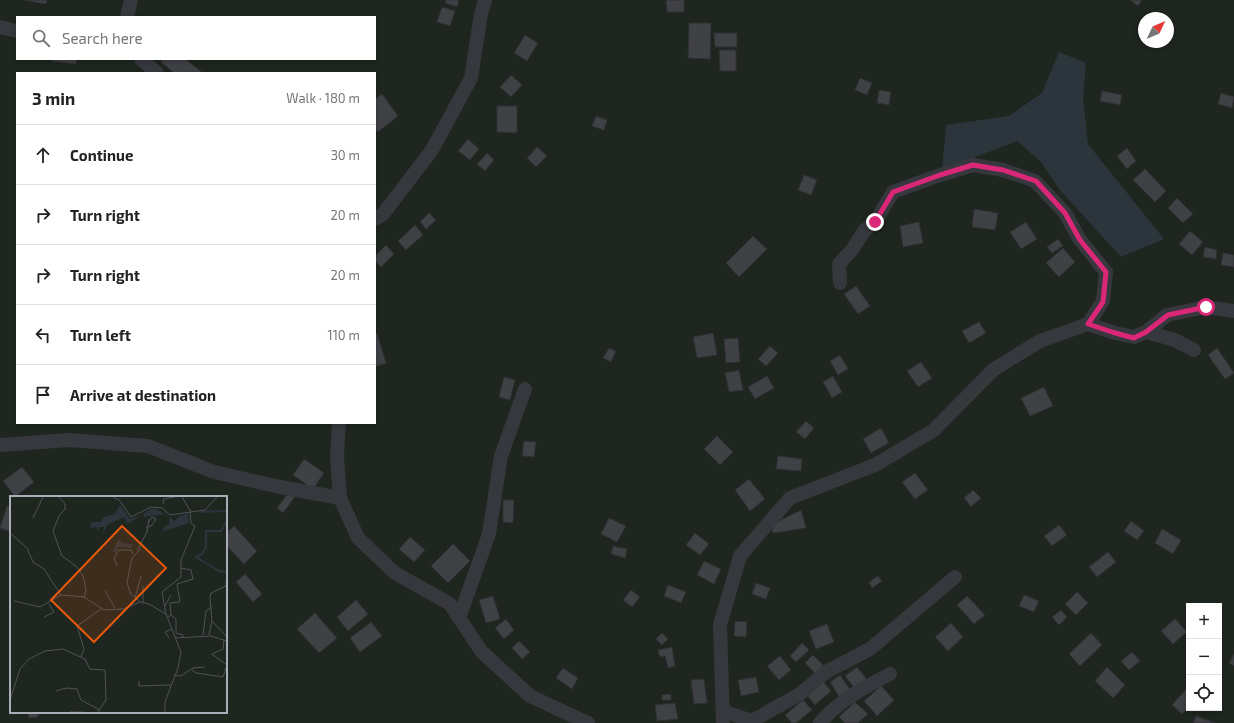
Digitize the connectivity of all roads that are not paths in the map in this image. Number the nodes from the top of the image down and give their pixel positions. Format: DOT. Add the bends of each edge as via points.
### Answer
graph roads {
  1 [pos="131,0"];
  2 [pos="485,0"];
  3 [pos="127,16"];
  4 [pos="0,27"];
  5 [pos="16,32"];
  6 [pos="142,60"];
  7 [pos="156,72"];
  8 [pos="376,218"];
  9 [pos="840,283"];
  10 [pos="1234,311"];
  11 [pos="1088,324"];
  12 [pos="1146,332"];
  13 [pos="1194,350"];
  14 [pos="525,389"];
  15 [pos="339,424"];
  16 [pos="0,445"];
  17 [pos="340,498"];
  18 [pos="956,576"];
  19 [pos="459,618"];
  20 [pos="890,674"];
  21 [pos="723,717"];
  22 [pos="588,723"];
  23 [pos="820,723"];
  1 -- 3 [label="street"];
  2 -- 8 [label="street" via="480,14 471,78 432,150 383,214"];
  4 -- 5 [label="street"];
  6 -- 7 [label="street"];
  9 -- 11 [label="street" via="839,264 864,231 875,222 893,192 973,165 1003,170 1036,181 1065,213 1080,240 1106,272 1103,302"];
  10 -- 12 [label="street" via="1206,307 1168,315"];
  11 -- 12 [label="street" via="1134,338"];
  11 -- 21 [label="street" via="1040,341 993,370 934,430 875,465 790,498 740,556 720,625"];
  12 -- 13 [label="street" via="1175,340"];
  14 -- 19 [label="street" via="501,456 489,534"];
  15 -- 17 [label="street" via="337,456"];
  16 -- 17 [label="street" via="69,440 148,446 214,472"];
  17 -- 19 [label="street" via="358,538 395,573 450,604"];
  18 -- 21 [label="street" via="870,649 826,672 800,694 752,721"];
  19 -- 22 [label="street" via="481,651 530,696"];
  20 -- 23 [label="street" via="829,712"];
}
